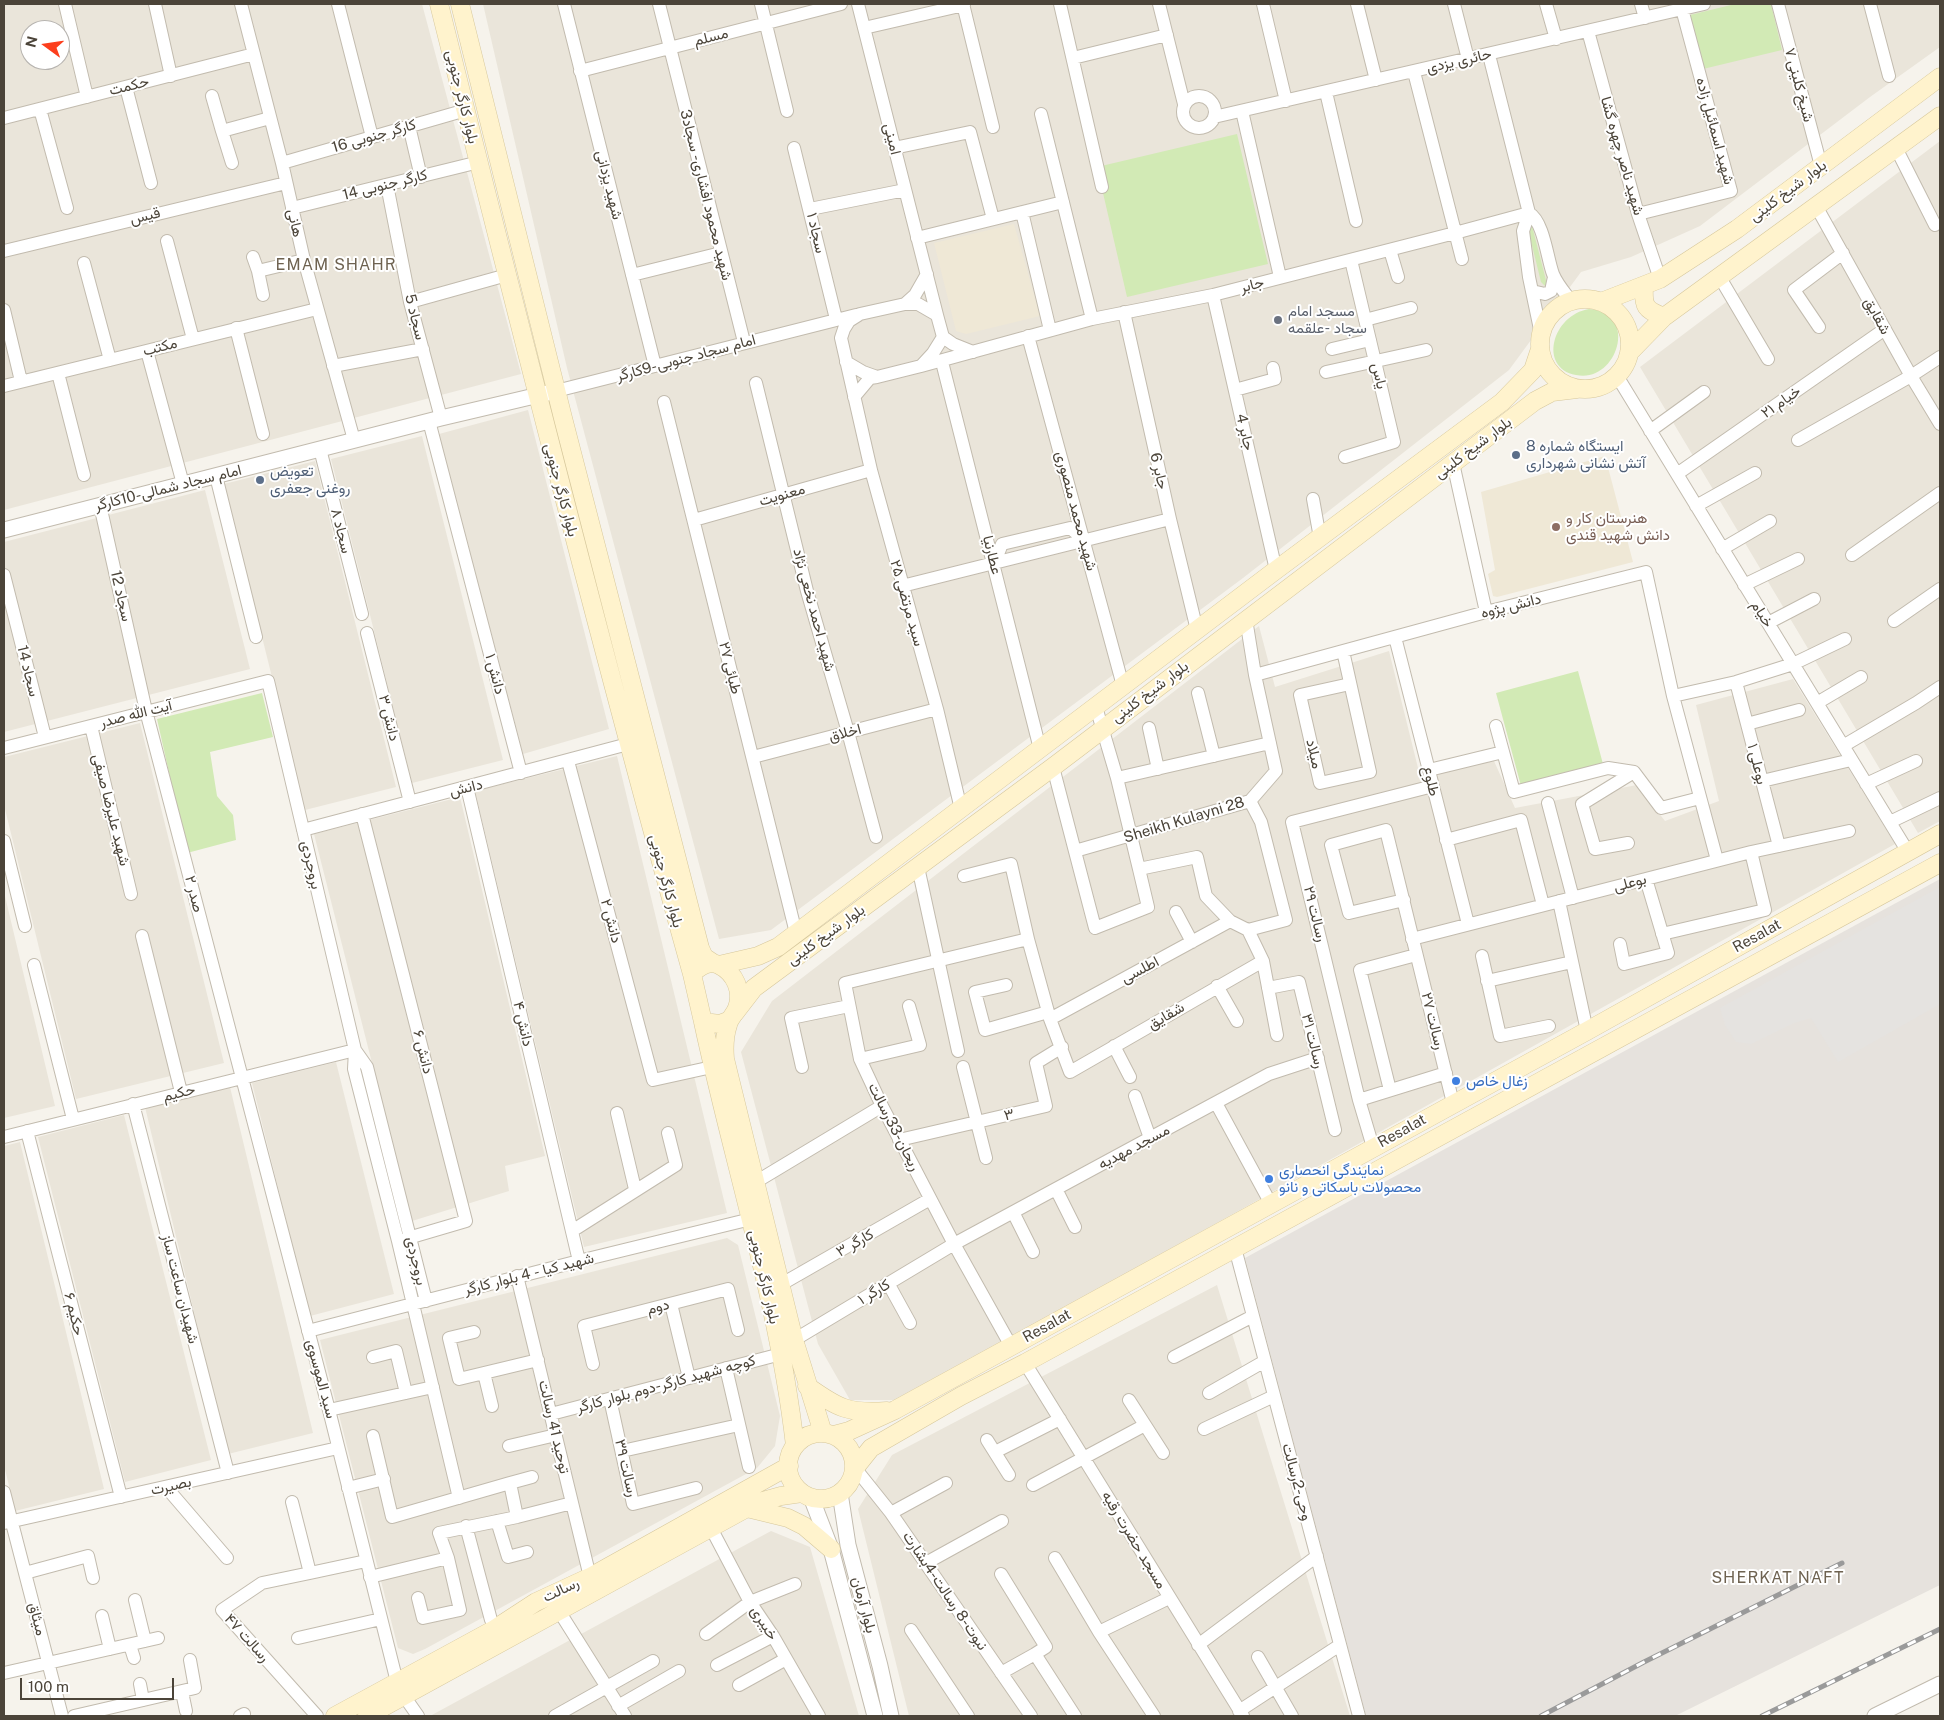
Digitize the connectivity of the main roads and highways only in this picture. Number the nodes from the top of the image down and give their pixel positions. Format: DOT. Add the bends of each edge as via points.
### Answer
graph roads {
  1 [pos="439,4"];
  2 [pos="460,4"];
  3 [pos="1940,78"];
  4 [pos="1940,116"];
  5 [pos="1644,287"];
  6 [pos="1601,302"];
  7 [pos="1664,317"];
  8 [pos="1540,341"];
  9 [pos="1629,354"];
  10 [pos="1576,389"];
  11 [pos="1445,445"];
  12 [pos="1453,463"];
  13 [pos="1940,834"];
  14 [pos="1940,863"];
  15 [pos="758,956"];
  16 [pos="716,964"];
  17 [pos="692,974"];
  18 [pos="770,977"];
  19 [pos="731,1018"];
  20 [pos="703,1022"];
  21 [pos="1587,1031"];
  22 [pos="1597,1050"];
  23 [pos="807,1386"];
  24 [pos="895,1410"];
  25 [pos="864,1424"];
  26 [pos="829,1434"];
  27 [pos="795,1446"];
  28 [pos="875,1446"];
  29 [pos="788,1466"];
  30 [pos="855,1468"];
  31 [pos="806,1495"];
  32 [pos="747,1508"];
  33 [pos="831,1549"];
  34 [pos="401,1689"];
  35 [pos="372,1715"];
  36 [pos="335,1716"];
  1 -- 17 [label="main road, بلوار کارگر جنوبی" via="537,396"];
  2 -- 16 [label="main road, بلوار کارگر جنوبی" via="700,948 704,958"];
  3 -- 5 [label="main road, بلوار شیخ کلینی" via="1737,229"];
  4 -- 7 [label="main road, بلوار شیخ کلینی"];
  5 -- 6 [label="main road, بلوار شیخ کلینی"];
  5 -- 7 [label="main road" via="1643,301 1650,312"];
  6 -- 8 [label="main road" via="1571,301 1557,308 1547,320"];
  6 -- 9 [label="main road" via="1615,311 1625,324 1630,340"];
  7 -- 9 [label="main road, بلوار شیخ کلینی"];
  8 -- 10 [label="main road" via="1543,363 1551,375"];
  8 -- 11 [label="main road, بلوار شیخ کلینی" via="1533,370 1502,402"];
  9 -- 10 [label="main road" via="1617,376 1605,385"];
  10 -- 12 [label="main road, بلوار شیخ کلینی" via="1552,392 1535,401"];
  11 -- 12 [label="main road"];
  11 -- 15 [label="main road, بلوار شیخ کلینی" via="778,947"];
  12 -- 18 [label="main road, بلوار شیخ کلینی"];
  13 -- 21 [label="main road, Resalat"];
  14 -- 22 [label="main road, Resalat"];
  15 -- 16 [label="main road, بلوار شیخ کلینی"];
  15 -- 18 [label="main road" via="754,968 763,977"];
  16 -- 17 [label="main road" via="698,968"];
  16 -- 19 [label="main road" via="734,978 738,986 738,1005"];
  17 -- 20 [label="main road"];
  18 -- 19 [label="main road, بلوار شیخ کلینی" via="754,988"];
  19 -- 20 [label="main road" via="720,1024"];
  19 -- 23 [label="main road, بلوار کارگر جنوبی" via="724,1041 725,1059"];
  20 -- 27 [label="main road, بلوار کارگر جنوبی" via="781,1354"];
  21 -- 22 [label="main road"];
  21 -- 24 [label="main road, Resalat"];
  22 -- 28 [label="main road, Resalat"];
  23 -- 24 [label="main road" via="849,1410"];
  23 -- 26 [label="main road, بلوار کارگر جنوبی"];
  24 -- 25 [label="main road, Resalat"];
  25 -- 26 [label="main road, Resalat" via="849,1432"];
  25 -- 28 [label="main road" via="862,1438"];
  26 -- 27 [label="main road" via="812,1434"];
  26 -- 30 [label="main road" via="843,1440 850,1448"];
  27 -- 29 [label="main road"];
  28 -- 30 [label="main road, Resalat"];
  29 -- 31 [label="main road" via="792,1481"];
  29 -- 34 [label="main road, رسالت" via="590,1577 536,1602"];
  30 -- 31 [label="main road" via="847,1487 831,1498"];
  31 -- 32 [label="main road, رسالت" via="781,1496"];
  32 -- 33 [label="main road" via="788,1518 804,1526"];
  32 -- 34 [label="main road, رسالت" via="559,1611"];
  34 -- 35 [label="main road, رسالت"];
  34 -- 36 [label="main road, رسالت"];
}
